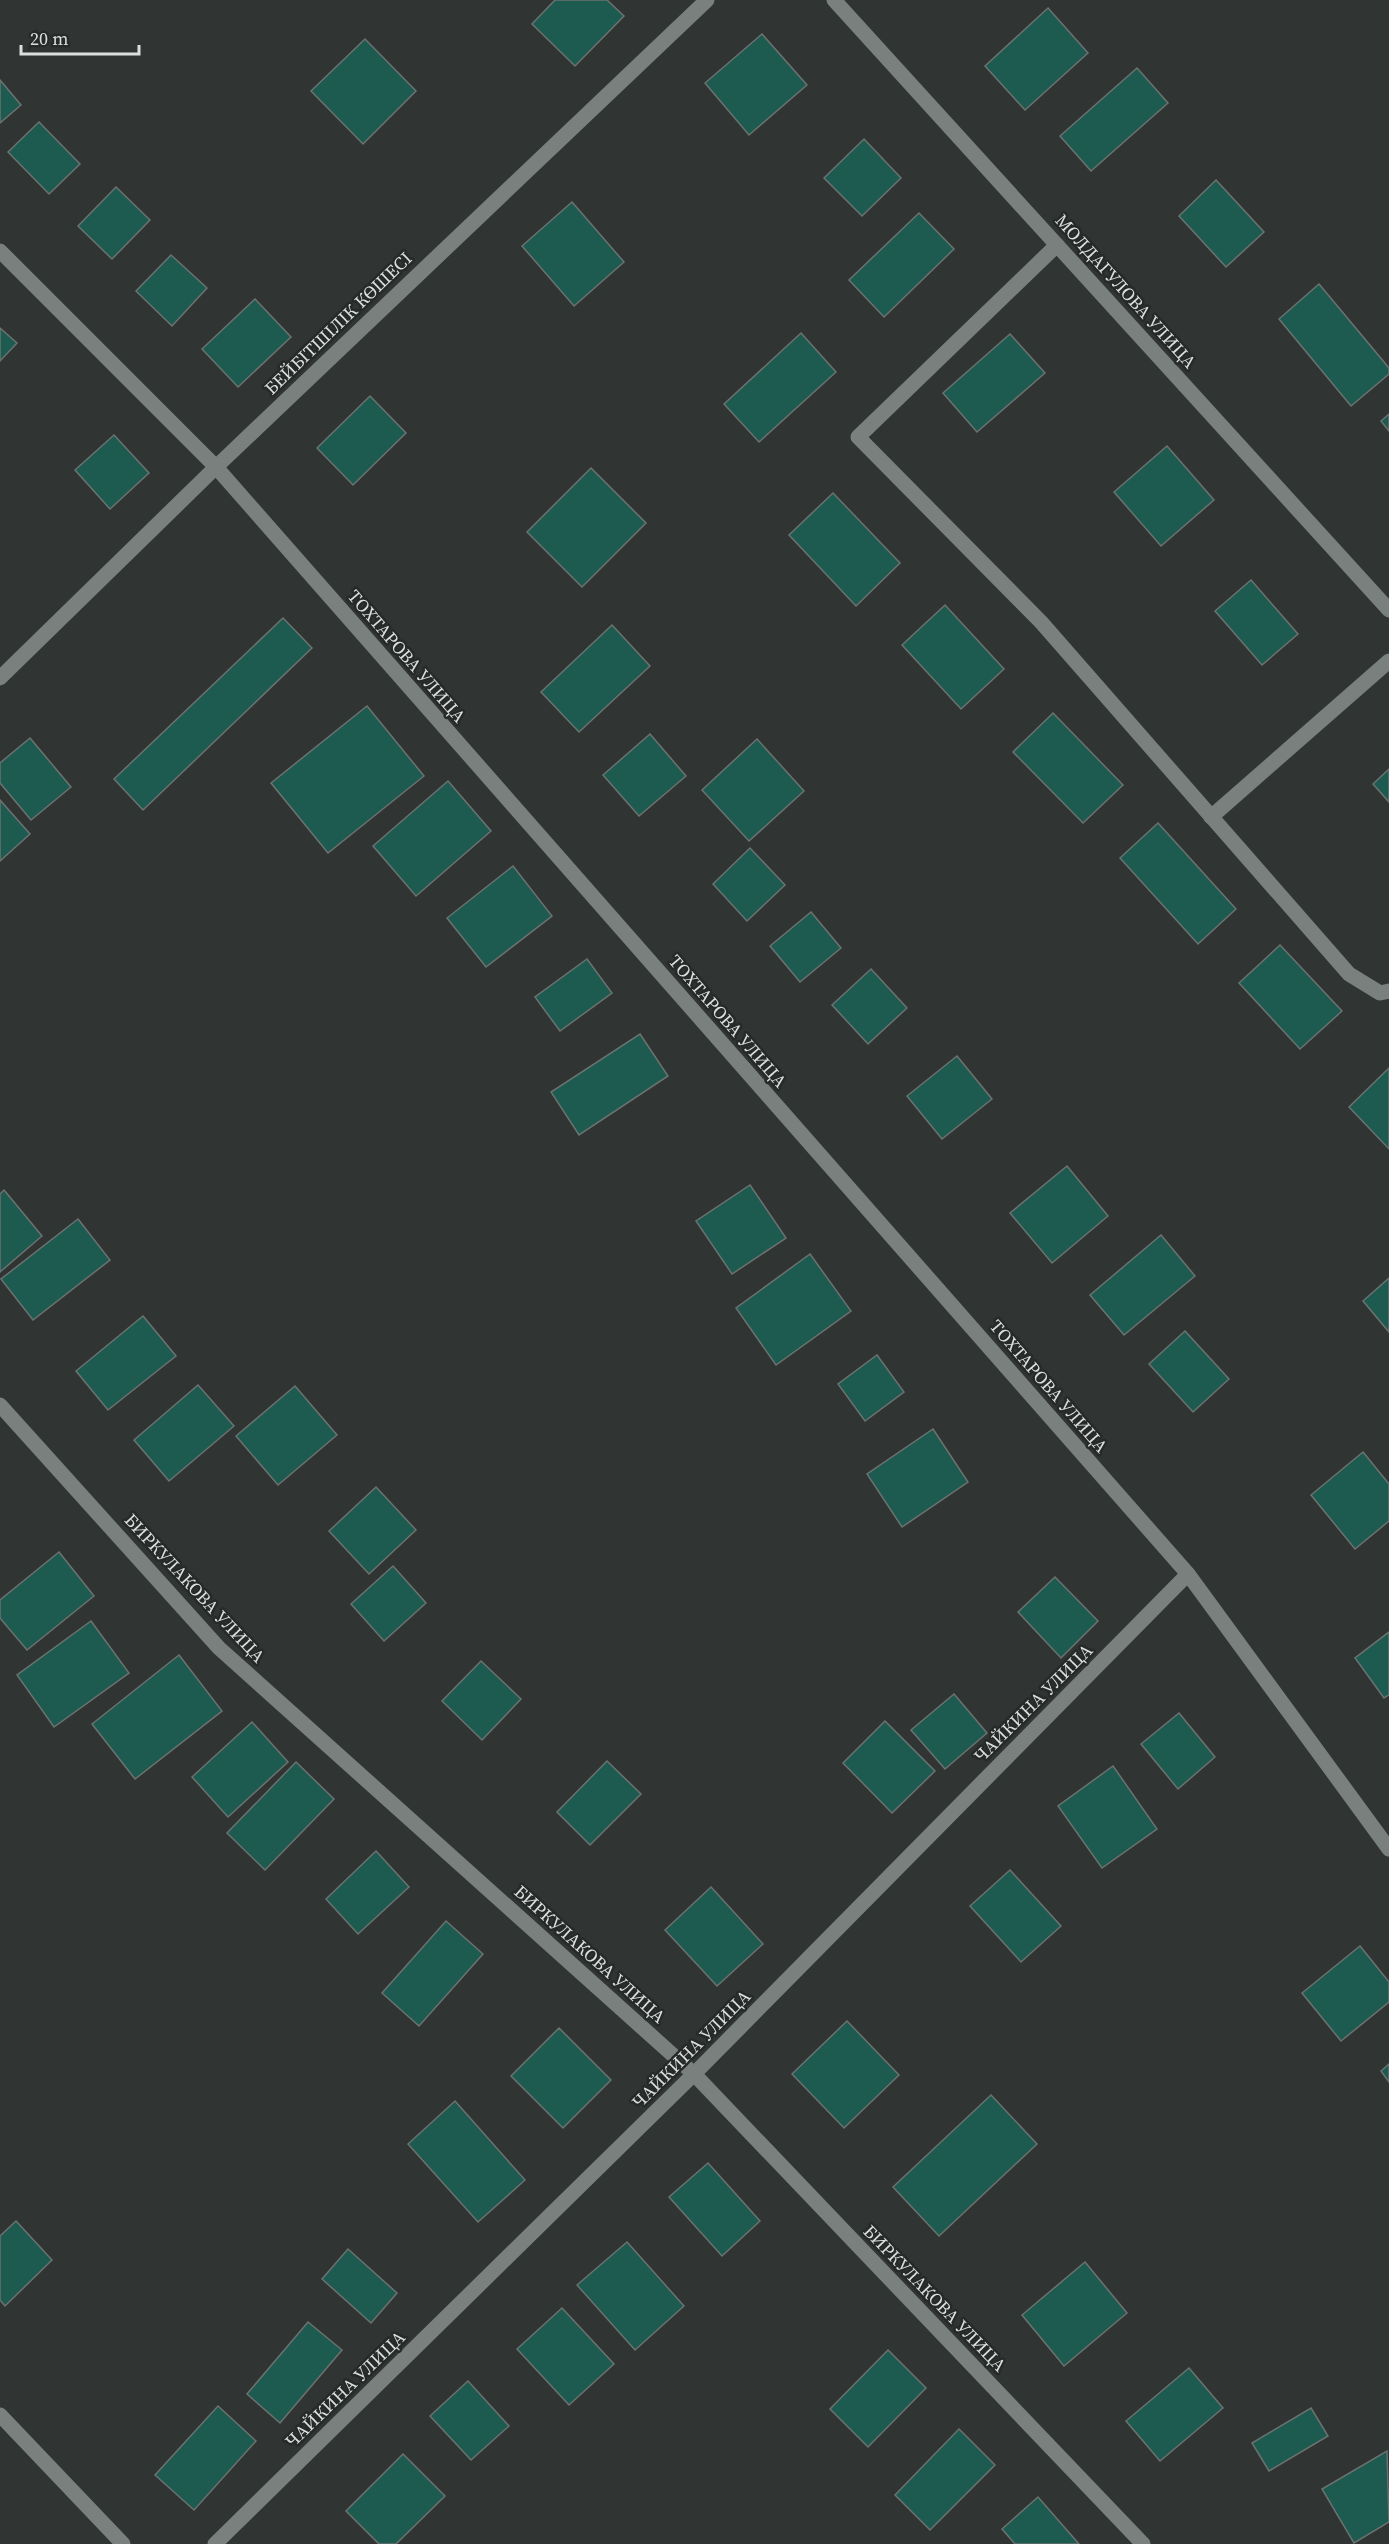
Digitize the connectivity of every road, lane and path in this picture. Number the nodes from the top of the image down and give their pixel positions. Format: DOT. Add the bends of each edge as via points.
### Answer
graph roads {
  1 [pos="707,0"];
  2 [pos="834,0"];
  3 [pos="1057,245"];
  4 [pos="0,251"];
  5 [pos="216,467"];
  6 [pos="1389,610"];
  7 [pos="1389,661"];
  8 [pos="0,678"];
  9 [pos="1211,816"];
  10 [pos="1389,991"];
  11 [pos="0,1405"];
  12 [pos="1188,1574"];
  13 [pos="1389,1849"];
  14 [pos="694,2074"];
  15 [pos="0,2415"];
  16 [pos="123,2544"];
  17 [pos="215,2544"];
  18 [pos="1143,2544"];
  1 -- 5 [label="street, БЕЙБІТШІЛІК КӨШЕСІ"];
  2 -- 3 [label="street, МОЛДАГУЛОВА УЛИЦА"];
  3 -- 6 [label="street, МОЛДАГУЛОВА УЛИЦА"];
  3 -- 9 [label="street" via="858,438 1041,622"];
  4 -- 5 [label="street, ТОХТАРОВА УЛИЦА"];
  5 -- 8 [label="street, БЕЙБІТШІЛІК КӨШЕСІ"];
  5 -- 12 [label="street, ТОХТАРОВА УЛИЦА"];
  7 -- 9 [label="street"];
  9 -- 10 [label="street" via="1349,974 1380,993"];
  11 -- 14 [label="street, БИРКУЛАКОВА УЛИЦА" via="219,1648"];
  12 -- 13 [label="street, ТОХТАРОВА УЛИЦА"];
  12 -- 14 [label="street, ЧАЙКИНА УЛИЦА"];
  14 -- 17 [label="street, ЧАЙКИНА УЛИЦА"];
  14 -- 18 [label="street, БИРКУЛАКОВА УЛИЦА"];
  15 -- 16 [label="street"];
}
